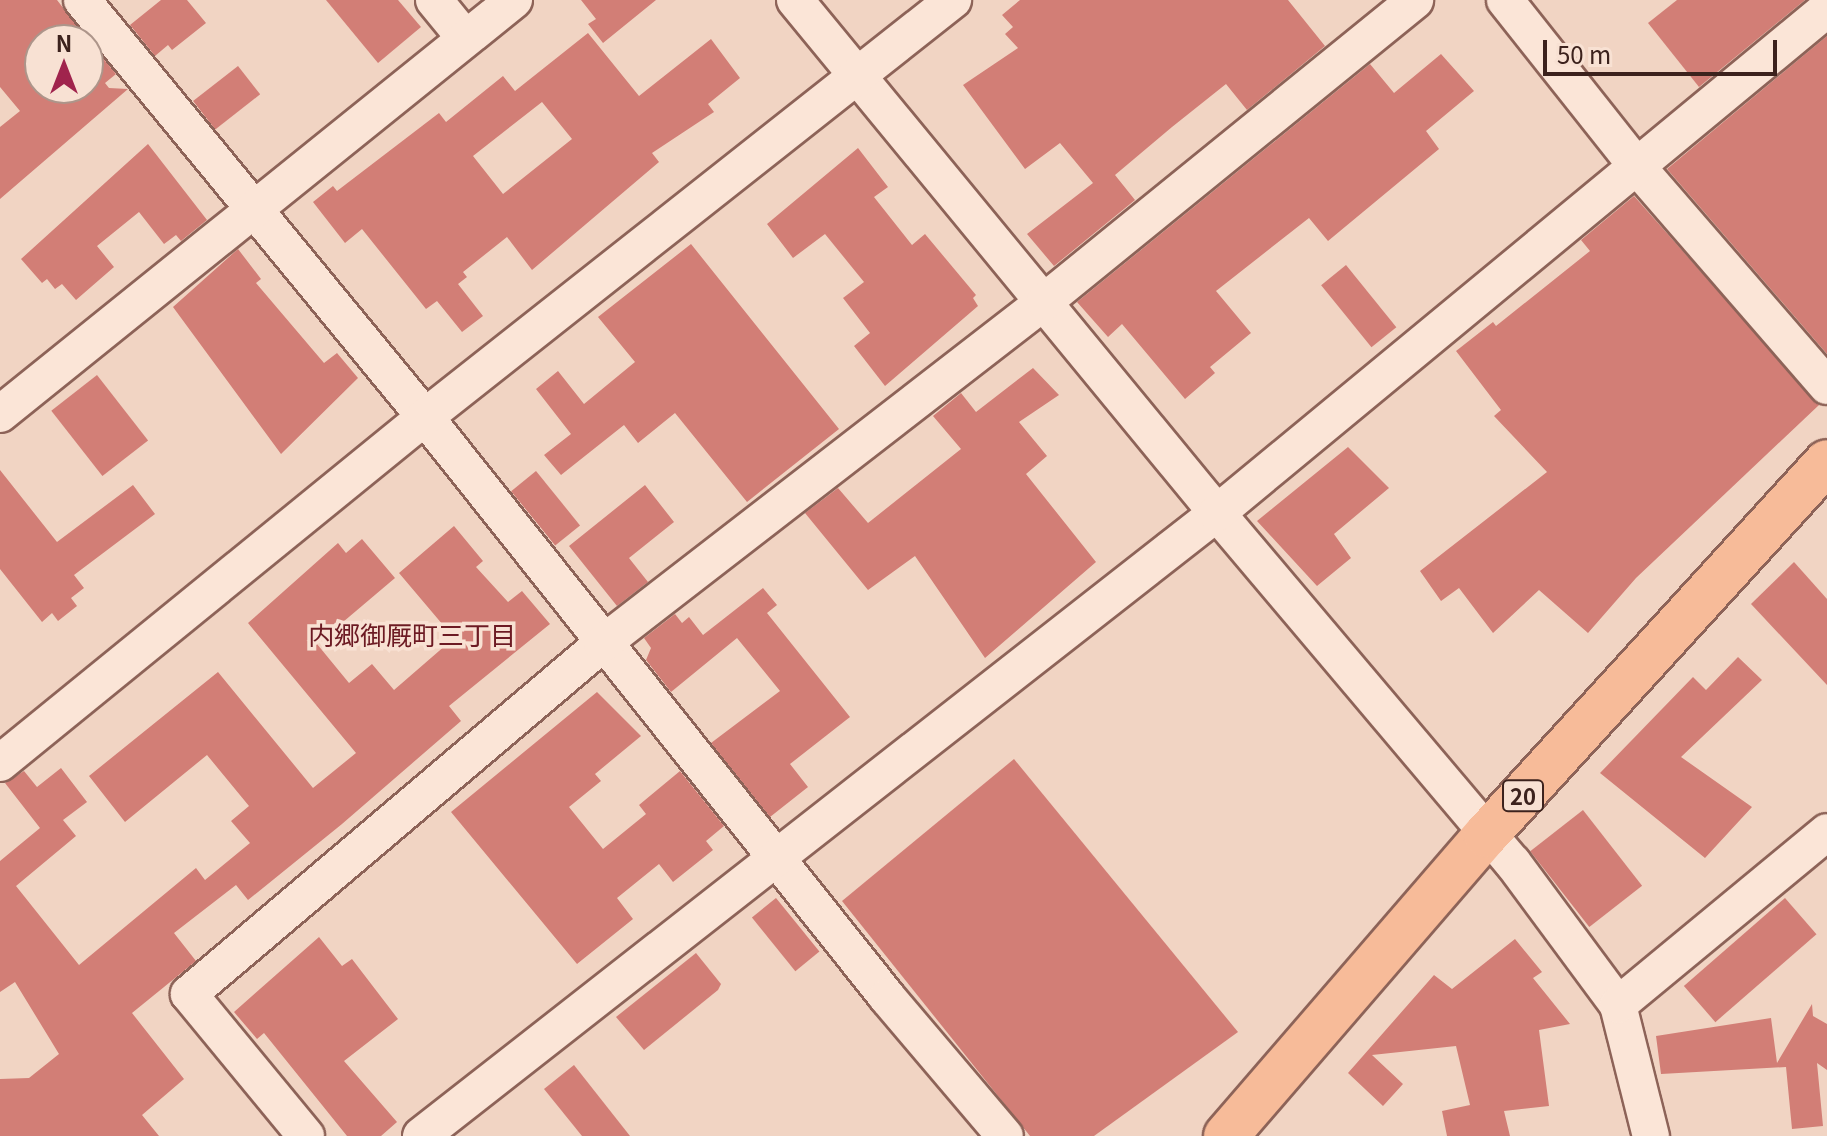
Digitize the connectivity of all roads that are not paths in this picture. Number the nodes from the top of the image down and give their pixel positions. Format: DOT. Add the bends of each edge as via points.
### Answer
graph roads {
  1 [pos="82,0"];
  2 [pos="434,0"];
  3 [pos="514,0"];
  4 [pos="795,0"];
  5 [pos="953,0"];
  6 [pos="1415,0"];
  7 [pos="1505,0"];
  8 [pos="1827,9"];
  9 [pos="465,38"];
  10 [pos="858,75"];
  11 [pos="1639,169"];
  12 [pos="252,210"];
  13 [pos="1045,301"];
  14 [pos="1827,386"];
  15 [pos="3,405"];
  16 [pos="425,417"];
  17 [pos="1827,462"];
  18 [pos="1217,513"];
  19 [pos="602,644"];
  20 [pos="0,763"];
  21 [pos="1827,832"];
  22 [pos="1486,835"];
  23 [pos="774,857"];
  24 [pos="1618,1005"];
  25 [pos="1240,1131"];
  26 [pos="306,1136"];
  27 [pos="421,1136"];
  28 [pos="1005,1136"];
  29 [pos="1651,1136"];
  1 -- 12 [label="street"];
  2 -- 9 [label="street"];
  3 -- 9 [label="street"];
  4 -- 10 [label="street"];
  5 -- 10 [label="street"];
  6 -- 13 [label="street"];
  7 -- 11 [label="street"];
  8 -- 11 [label="street"];
  9 -- 12 [label="street"];
  10 -- 13 [label="street"];
  10 -- 16 [label="street"];
  11 -- 14 [label="street"];
  11 -- 18 [label="street"];
  12 -- 15 [label="street"];
  12 -- 16 [label="street"];
  13 -- 18 [label="street"];
  13 -- 19 [label="street"];
  16 -- 19 [label="street"];
  16 -- 20 [label="street"];
  17 -- 22 [label="main road, 20"];
  18 -- 22 [label="street"];
  18 -- 23 [label="street"];
  19 -- 23 [label="street"];
  19 -- 26 [label="street" via="189,994"];
  21 -- 24 [label="street"];
  22 -- 24 [label="street" via="1513,863"];
  22 -- 25 [label="main road, 20"];
  23 -- 27 [label="street"];
  23 -- 28 [label="street"];
  24 -- 29 [label="street"];
}
